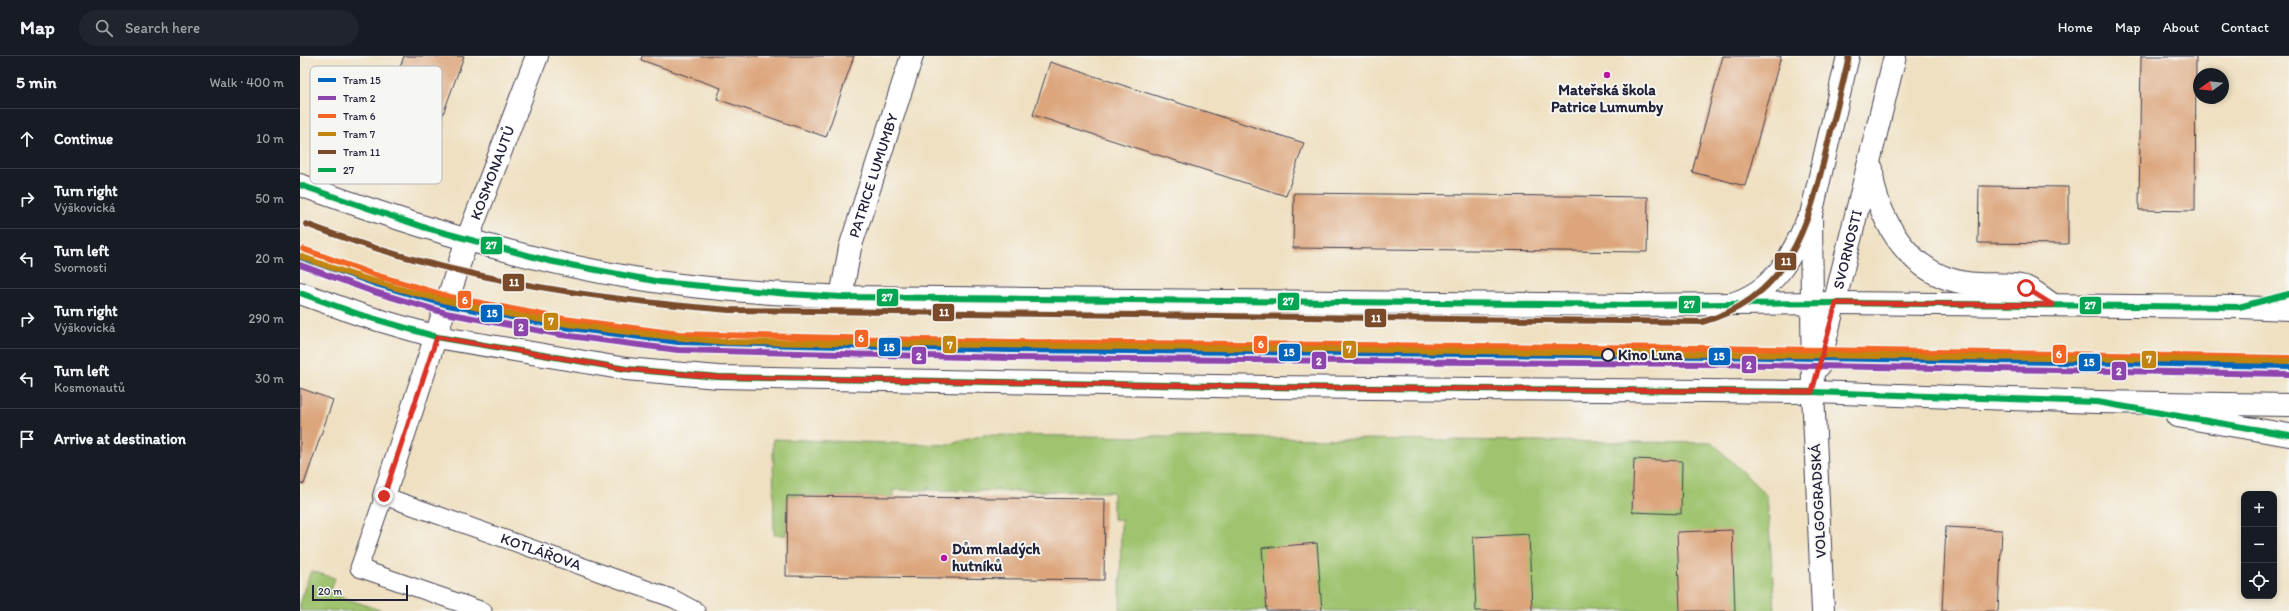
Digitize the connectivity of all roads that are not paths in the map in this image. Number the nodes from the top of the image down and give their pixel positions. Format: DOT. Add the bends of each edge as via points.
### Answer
graph roads {
  1 [pos="537,56"];
  2 [pos="912,56"];
  3 [pos="1848,56"];
  4 [pos="1895,56"];
  5 [pos="1874,146"];
  6 [pos="300,185"];
  7 [pos="1812,202"];
  8 [pos="468,240"];
  9 [pos="300,293"];
  10 [pos="2289,294"];
  11 [pos="841,298"];
  12 [pos="1811,303"];
  13 [pos="1836,303"];
  14 [pos="1731,304"];
  15 [pos="2053,305"];
  16 [pos="2239,306"];
  17 [pos="2289,309"];
  18 [pos="437,337"];
  19 [pos="1812,392"];
  20 [pos="2097,402"];
  21 [pos="2289,405"];
  22 [pos="2289,435"];
  23 [pos="384,496"];
  24 [pos="483,611"];
  25 [pos="696,611"];
  26 [pos="1823,611"];
  1 -- 8 [label="street, KOSMONAUTŮ"];
  2 -- 11 [label="street, PATRICE LUMUMBY" via="850,248"];
  3 -- 7 [label="street, SVORNOSTI"];
  4 -- 5 [label="street, SVORNOSTI"];
  5 -- 13 [label="street, SVORNOSTI"];
  5 -- 15 [label="street" via="1872,173 1881,209 1902,246 1919,264 1939,276 1958,282 2016,285 2026,288"];
  6 -- 8 [label="street" via="397,219"];
  7 -- 12 [label="street, SVORNOSTI"];
  7 -- 14 [label="street" via="1798,244 1781,269 1753,296"];
  8 -- 11 [label="street" via="552,262 635,278 737,291"];
  8 -- 18 [label="street, KOSMONAUTŮ"];
  9 -- 18 [label="street"];
  10 -- 16 [label="street"];
  11 -- 14 [label="street"];
  12 -- 13 [label="street"];
  12 -- 14 [label="street"];
  12 -- 19 [label="street, SVORNOSTI"];
  13 -- 15 [label="street"];
  13 -- 19 [label="street, SVORNOSTI"];
  15 -- 16 [label="street"];
  16 -- 17 [label="street"];
  18 -- 19 [label="street" via="626,369 718,377 1269,387"];
  18 -- 23 [label="street, KOSMONAUTŮ"];
  19 -- 20 [label="street"];
  19 -- 26 [label="street, VOLGOGRADSKÁ"];
  20 -- 21 [label="street"];
  20 -- 22 [label="street"];
  23 -- 24 [label="lane" via="359,568"];
  23 -- 25 [label="lane, KOTLÁŘOVA" via="674,599"];
}
